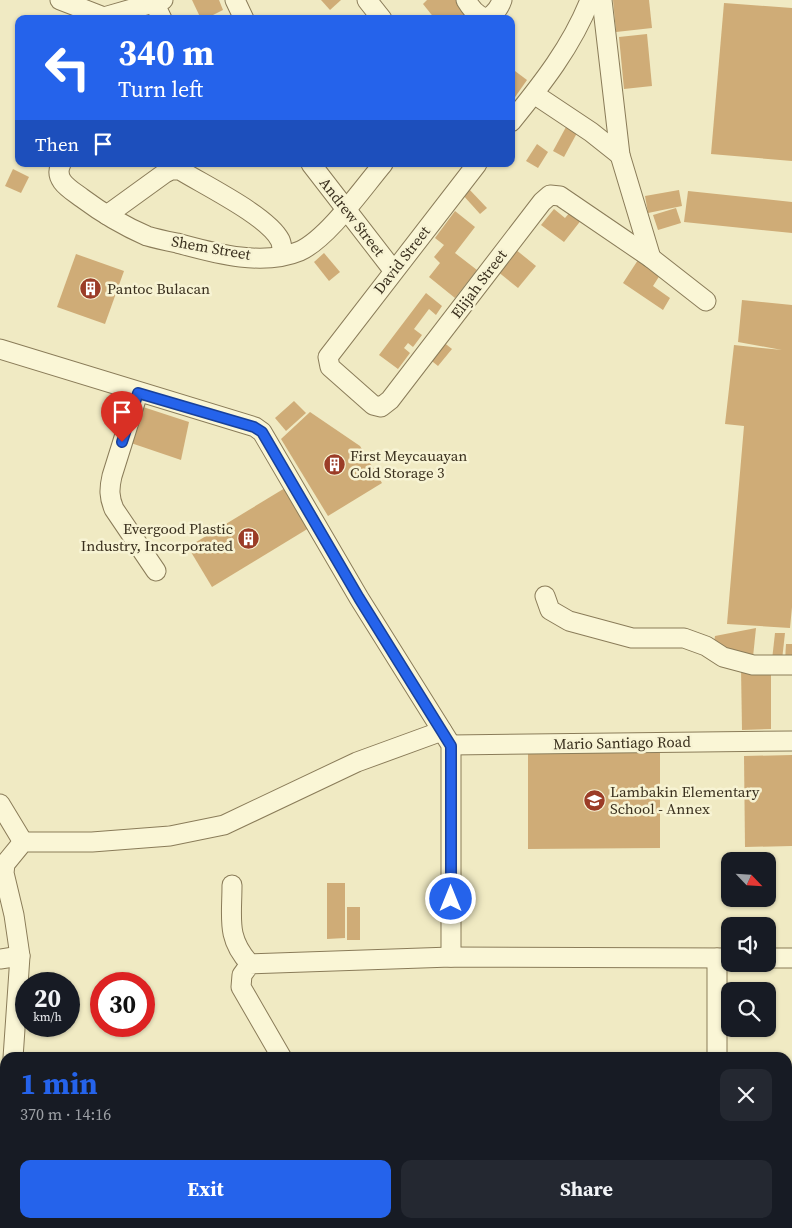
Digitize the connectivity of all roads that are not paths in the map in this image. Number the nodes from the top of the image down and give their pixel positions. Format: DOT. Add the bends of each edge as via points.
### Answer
graph roads {
  1 [pos="60,0"];
  2 [pos="235,0"];
  3 [pos="367,0"];
  4 [pos="466,0"];
  5 [pos="502,0"];
  6 [pos="590,0"];
  7 [pos="602,0"];
  8 [pos="158,6"];
  9 [pos="99,15"];
  10 [pos="114,15"];
  11 [pos="242,15"];
  12 [pos="379,15"];
  13 [pos="478,15"];
  14 [pos="493,15"];
  15 [pos="534,94"];
  16 [pos="515,117"];
  17 [pos="620,155"];
  18 [pos="60,167"];
  19 [pos="313,167"];
  20 [pos="381,167"];
  21 [pos="475,167"];
  22 [pos="345,210"];
  23 [pos="106,216"];
  24 [pos="283,255"];
  25 [pos="651,258"];
  26 [pos="393,270"];
  27 [pos="706,300"];
  28 [pos="0,349"];
  29 [pos="328,357"];
  30 [pos="138,393"];
  31 [pos="156,571"];
  32 [pos="545,596"];
  33 [pos="792,665"];
  34 [pos="447,738"];
  35 [pos="792,741"];
  36 [pos="0,804"];
  37 [pos="23,842"];
  38 [pos="232,885"];
  39 [pos="20,956"];
  40 [pos="451,957"];
  41 [pos="721,958"];
  42 [pos="776,958"];
  43 [pos="792,958"];
  44 [pos="0,960"];
  45 [pos="250,964"];
  46 [pos="723,972"];
  47 [pos="13,1052"];
  48 [pos="279,1052"];
  49 [pos="716,1052"];
  1 -- 9 [label="street"];
  2 -- 11 [label="street"];
  3 -- 12 [label="street"];
  4 -- 13 [label="street"];
  5 -- 14 [label="street"];
  6 -- 15 [label="street" via="576,32"];
  7 -- 17 [label="street"];
  8 -- 10 [label="street"];
  15 -- 16 [label="street"];
  15 -- 17 [label="street"];
  17 -- 25 [label="street"];
  18 -- 23 [label="street, Shem Street" via="59,178 67,187"];
  19 -- 22 [label="street, Andrew Street"];
  20 -- 22 [label="street, Shem Street"];
  21 -- 26 [label="street, David Street"];
  22 -- 24 [label="street, Shem Street" via="313,244"];
  22 -- 26 [label="street, Andrew Street"];
  23 -- 24 [label="street, Shem Street" via="148,236 206,251 239,256"];
  23 -- 24 [label="street" via="165,173 180,170 271,228 280,240"];
  25 -- 27 [label="street, Elijah Street"];
  25 -- 29 [label="street, Elijah Street" via="560,196 550,195 390,400 381,407 373,405 330,367"];
  26 -- 29 [label="street, David Street"];
  28 -- 30 [label="street"];
  30 -- 31 [label="street" via="112,476 110,498"];
  30 -- 34 [label="street" via="262,432 359,598"];
  32 -- 33 [label="street" via="550,610 569,620 632,638 684,638 723,657 753,665"];
  34 -- 35 [label="street, Mario Santiago Road"];
  34 -- 37 [label="street, Mario Santiago Road" via="356,762 224,825 170,836 92,842"];
  34 -- 40 [label="street"];
  36 -- 37 [label="street"];
  37 -- 39 [label="street" via="5,864 4,873"];
  38 -- 45 [label="street" via="232,938"];
  39 -- 44 [label="street"];
  39 -- 47 [label="street"];
  40 -- 41 [label="street"];
  40 -- 45 [label="street"];
  42 -- 43 [label="street"];
  45 -- 48 [label="street" via="242,976 241,987"];
  46 -- 49 [label="street"];
}
